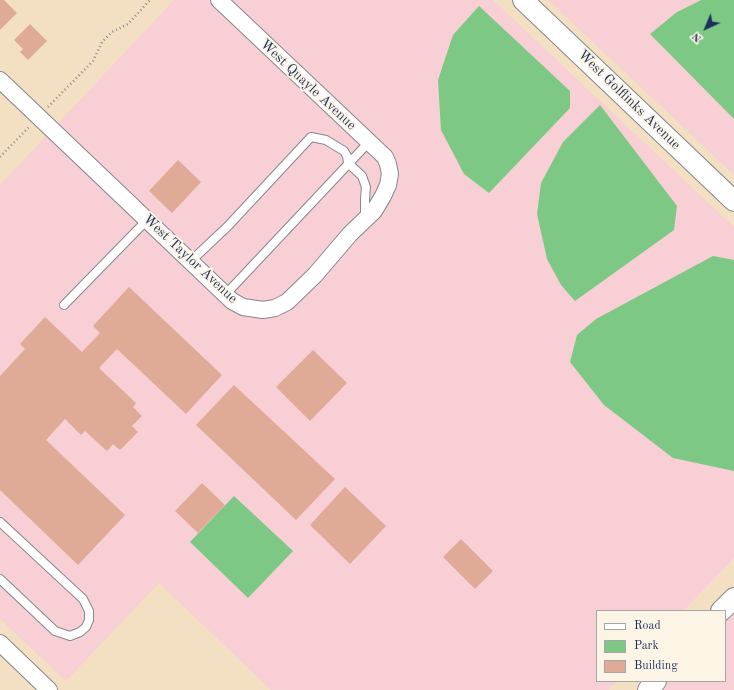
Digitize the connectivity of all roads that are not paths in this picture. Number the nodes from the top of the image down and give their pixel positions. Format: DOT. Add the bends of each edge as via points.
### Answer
graph roads {
  1 [pos="219,0"];
  2 [pos="523,0"];
  3 [pos="0,80"];
  4 [pos="369,142"];
  5 [pos="348,164"];
  6 [pos="390,174"];
  7 [pos="734,201"];
  8 [pos="365,219"];
  9 [pos="148,220"];
  10 [pos="191,261"];
  11 [pos="226,294"];
  12 [pos="64,305"];
  13 [pos="0,522"];
  14 [pos="0,579"];
  15 [pos="734,598"];
  16 [pos="723,610"];
  17 [pos="0,643"];
  18 [pos="655,682"];
  19 [pos="49,690"];
  20 [pos="648,690"];
  1 -- 4 [label="street, West Quayle Avenue"];
  2 -- 7 [label="street, West Golflinks Avenue"];
  3 -- 9 [label="street, West Taylor Avenue"];
  4 -- 5 [label="lane"];
  4 -- 6 [label="street, West Quayle Avenue" via="385,158"];
  5 -- 8 [label="lane" via="362,176 366,187"];
  5 -- 10 [label="lane" via="344,151 326,140 311,137 228,226"];
  5 -- 11 [label="lane"];
  6 -- 8 [label="street, West Taylor Avenue" via="383,196"];
  8 -- 11 [label="street, West Taylor Avenue" via="287,302 275,308 262,310 243,307"];
  9 -- 10 [label="street, West Taylor Avenue"];
  9 -- 12 [label="lane"];
  10 -- 11 [label="street, West Taylor Avenue"];
  13 -- 14 [label="lane" via="82,599 89,611 86,627 70,636 55,630"];
  15 -- 16 [label="street"];
  17 -- 19 [label="street"];
  18 -- 20 [label="street"];
}
